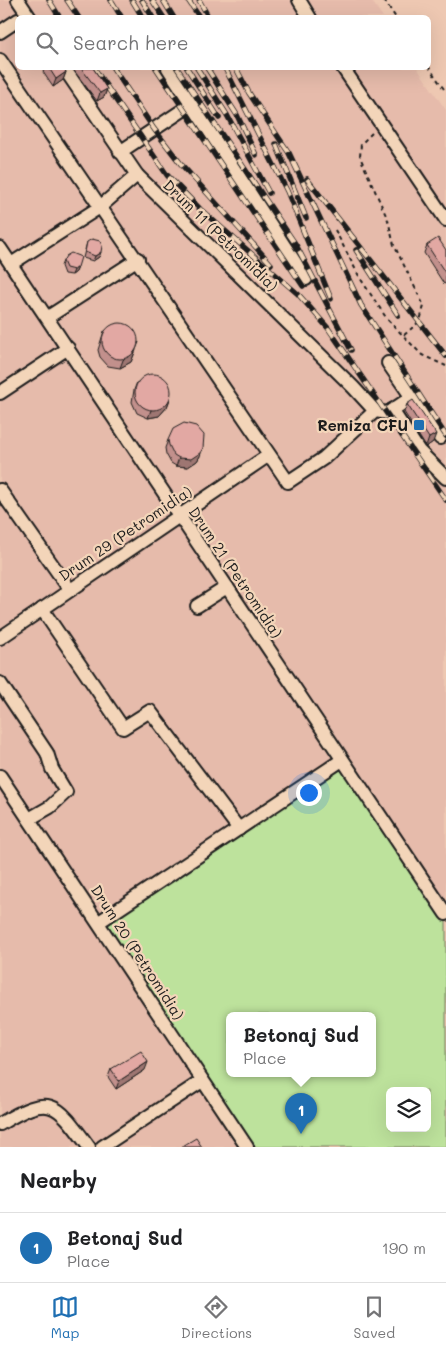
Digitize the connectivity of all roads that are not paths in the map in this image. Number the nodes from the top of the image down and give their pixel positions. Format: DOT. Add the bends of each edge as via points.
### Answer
graph roads {
  1 [pos="18,0"];
  2 [pos="299,0"];
  3 [pos="23,15"];
  4 [pos="308,15"];
  5 [pos="15,23"];
  6 [pos="0,32"];
  7 [pos="0,60"];
  8 [pos="65,70"];
  9 [pos="169,70"];
  10 [pos="345,70"];
  11 [pos="192,104"];
  12 [pos="120,152"];
  13 [pos="137,175"];
  14 [pos="100,207"];
  15 [pos="446,220"];
  16 [pos="0,248"];
  17 [pos="138,259"];
  18 [pos="11,264"];
  19 [pos="306,279"];
  20 [pos="48,317"];
  21 [pos="68,348"];
  22 [pos="388,363"];
  23 [pos="0,394"];
  24 [pos="412,397"];
  25 [pos="392,410"];
  26 [pos="375,411"];
  27 [pos="440,438"];
  28 [pos="269,455"];
  29 [pos="446,478"];
  30 [pos="0,490"];
  31 [pos="179,516"];
  32 [pos="227,587"];
  33 [pos="70,590"];
  34 [pos="197,606"];
  35 [pos="42,609"];
  36 [pos="0,638"];
  37 [pos="0,683"];
  38 [pos="342,760"];
  39 [pos="0,776"];
  40 [pos="29,820"];
  41 [pos="239,829"];
  42 [pos="446,914"];
  43 [pos="99,922"];
  44 [pos="202,1080"];
  45 [pos="0,1124"];
  46 [pos="89,1147"];
  47 [pos="102,1147"];
  48 [pos="247,1147"];
  1 -- 3 [label="lane"];
  2 -- 4 [label="lane"];
  5 -- 6 [label="lane"];
  7 -- 14 [label="lane"];
  8 -- 12 [label="lane, Drum 11 (Petromidia)"];
  9 -- 11 [label="lane"];
  10 -- 15 [label="lane"];
  11 -- 12 [label="lane"];
  11 -- 19 [label="lane"];
  12 -- 13 [label="lane, Drum 11 (Petromidia)"];
  13 -- 14 [label="lane"];
  13 -- 26 [label="lane, Drum 11 (Petromidia)"];
  14 -- 17 [label="lane"];
  14 -- 18 [label="lane"];
  16 -- 18 [label="lane, Drum 21 (Petromidia)"];
  17 -- 20 [label="lane"];
  17 -- 28 [label="lane"];
  18 -- 20 [label="lane, Drum 21 (Petromidia)"];
  20 -- 21 [label="lane, Drum 21 (Petromidia)"];
  21 -- 23 [label="lane"];
  21 -- 31 [label="lane, Drum 21 (Petromidia)"];
  22 -- 24 [label="lane"];
  24 -- 25 [label="lane"];
  24 -- 27 [label="lane"];
  25 -- 26 [label="lane" via="388,413"];
  25 -- 29 [label="lane" via="419,451"];
  26 -- 28 [label="lane" via="324,458 288,482"];
  28 -- 31 [label="lane, Drum 29 (Petromidia)"];
  30 -- 33 [label="lane"];
  31 -- 32 [label="lane, Drum 21 (Petromidia)"];
  31 -- 33 [label="lane, Drum 29 (Petromidia)"];
  32 -- 34 [label="lane"];
  32 -- 38 [label="lane, Drum 21 (Petromidia)"];
  33 -- 35 [label="lane, Drum 29 (Petromidia)"];
  35 -- 36 [label="lane, Drum 29 (Petromidia)"];
  35 -- 41 [label="lane" via="123,728 150,711"];
  37 -- 40 [label="lane" via="47,753 52,769 66,792"];
  38 -- 41 [label="lane"];
  38 -- 42 [label="lane, Drum 21 (Petromidia)"];
  39 -- 40 [label="lane, Drum 20 (Petromidia)"];
  40 -- 43 [label="lane, Drum 20 (Petromidia)"];
  41 -- 43 [label="lane"];
  43 -- 44 [label="lane, Drum 20 (Petromidia)"];
  44 -- 47 [label="lane"];
  44 -- 48 [label="lane, Drum 20 (Petromidia)"];
  45 -- 46 [label="lane" via="24,1109 46,1105 66,1115"];
}
